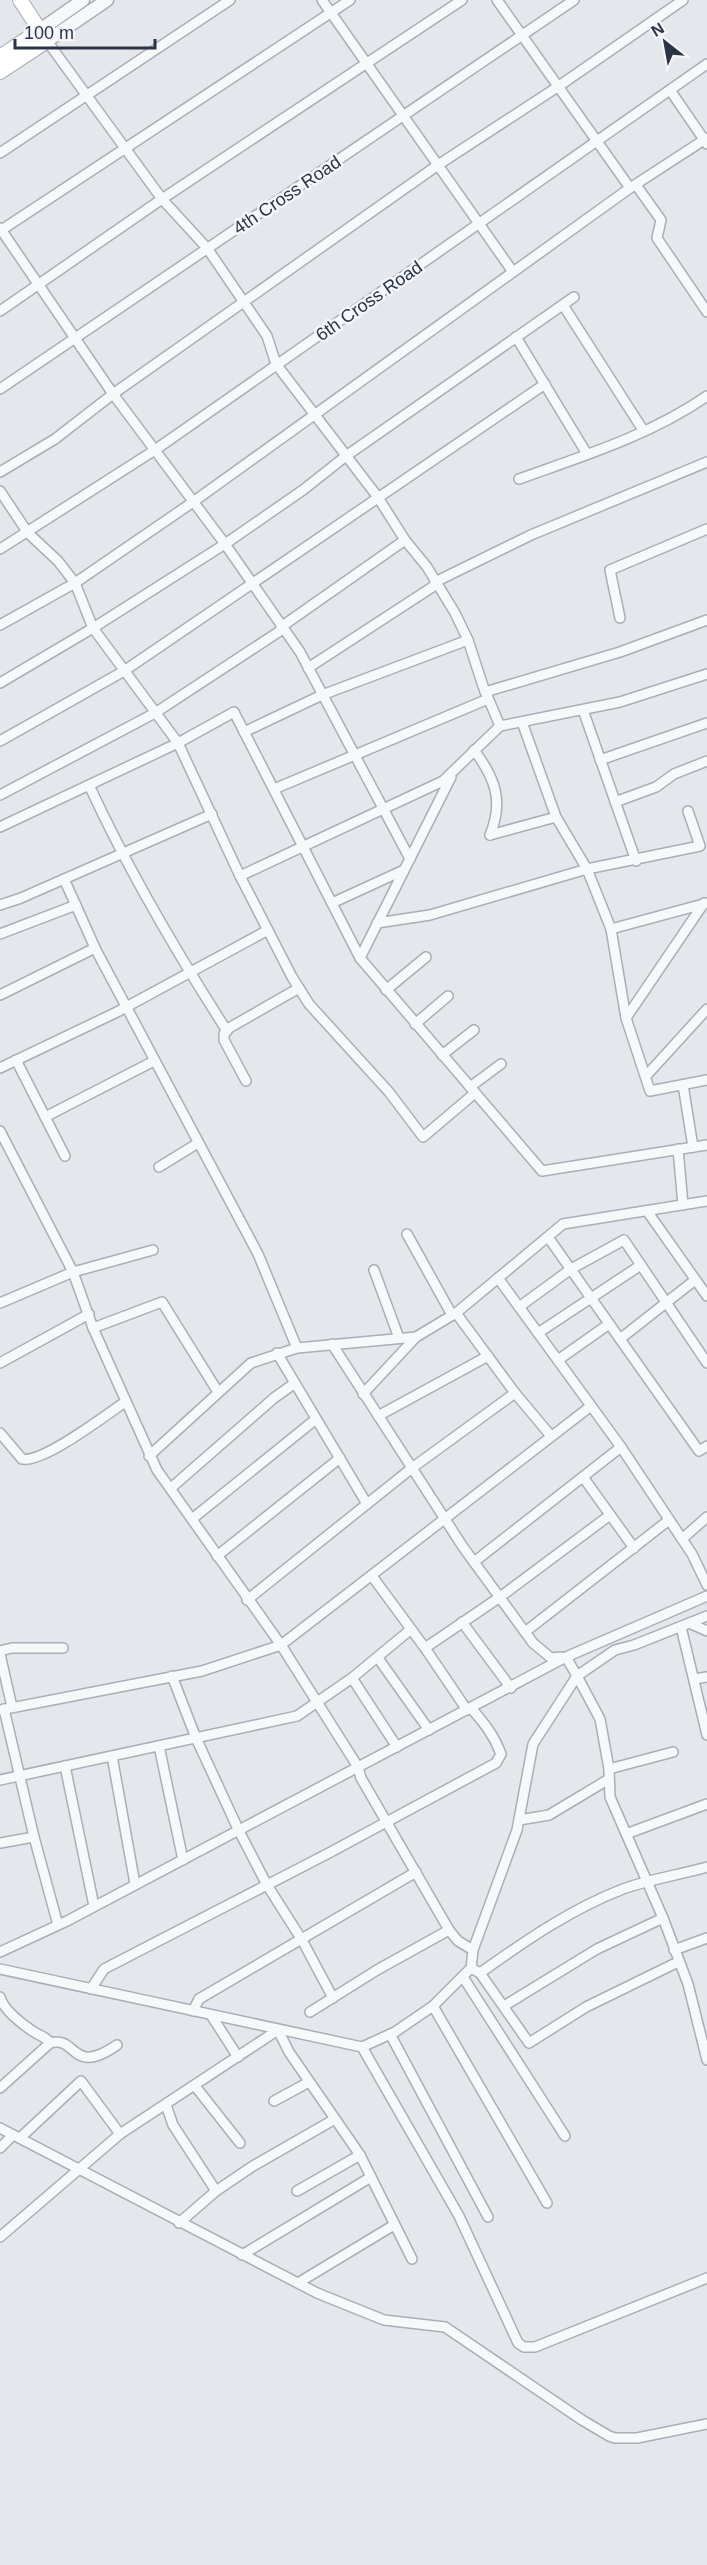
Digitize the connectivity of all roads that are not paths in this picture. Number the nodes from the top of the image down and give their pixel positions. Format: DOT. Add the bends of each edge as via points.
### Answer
graph roads {
  1 [pos="20,0"];
  2 [pos="83,0"];
  3 [pos="107,0"];
  4 [pos="230,0"];
  5 [pos="322,0"];
  6 [pos="350,0"];
  7 [pos="462,0"];
  8 [pos="497,0"];
  9 [pos="574,0"];
  10 [pos="683,0"];
  11 [pos="331,13"];
  12 [pos="44,35"];
  13 [pos="523,35"];
  14 [pos="0,57"];
  15 [pos="367,64"];
  16 [pos="707,64"];
  17 [pos="0,72"];
  18 [pos="559,86"];
  19 [pos="670,90"];
  20 [pos="87,94"];
  21 [pos="403,116"];
  22 [pos="706,140"];
  23 [pos="596,141"];
  24 [pos="126,148"];
  25 [pos="0,153"];
  26 [pos="438,165"];
  27 [pos="633,186"];
  28 [pos="162,199"];
  29 [pos="479,225"];
  30 [pos="0,230"];
  31 [pos="207,248"];
  32 [pos="513,272"];
  33 [pos="40,285"];
  34 [pos="574,297"];
  35 [pos="244,301"];
  36 [pos="563,305"];
  37 [pos="0,311"];
  38 [pos="707,312"];
  39 [pos="516,337"];
  40 [pos="75,340"];
  41 [pos="276,364"];
  42 [pos="545,384"];
  43 [pos="0,389"];
  44 [pos="113,394"];
  45 [pos="707,396"];
  46 [pos="314,414"];
  47 [pos="644,430"];
  48 [pos="155,450"];
  49 [pos="587,454"];
  50 [pos="346,456"];
  51 [pos="707,462"];
  52 [pos="0,472"];
  53 [pos="519,479"];
  54 [pos="0,491"];
  55 [pos="377,496"];
  56 [pos="194,502"];
  57 [pos="707,529"];
  58 [pos="28,533"];
  59 [pos="405,540"];
  60 [pos="225,544"];
  61 [pos="0,549"];
  62 [pos="75,583"];
  63 [pos="436,583"];
  64 [pos="252,584"];
  65 [pos="620,618"];
  66 [pos="707,620"];
  67 [pos="0,625"];
  68 [pos="93,628"];
  69 [pos="282,628"];
  70 [pos="468,640"];
  71 [pos="308,668"];
  72 [pos="124,671"];
  73 [pos="707,674"];
  74 [pos="0,683"];
  75 [pos="322,695"];
  76 [pos="487,695"];
  77 [pos="583,710"];
  78 [pos="155,713"];
  79 [pos="522,722"];
  80 [pos="707,723"];
  81 [pos="500,726"];
  82 [pos="244,732"];
  83 [pos="0,741"];
  84 [pos="178,743"];
  85 [pos="474,750"];
  86 [pos="354,755"];
  87 [pos="600,760"];
  88 [pos="707,761"];
  89 [pos="454,770"];
  90 [pos="89,785"];
  91 [pos="274,789"];
  92 [pos="0,795"];
  93 [pos="615,802"];
  94 [pos="384,807"];
  95 [pos="688,811"];
  96 [pos="212,814"];
  97 [pos="556,817"];
  98 [pos="0,827"];
  99 [pos="304,847"];
  100 [pos="120,854"];
  101 [pos="410,859"];
  102 [pos="636,861"];
  103 [pos="587,869"];
  104 [pos="404,870"];
  105 [pos="240,876"];
  106 [pos="64,879"];
  107 [pos="332,903"];
  108 [pos="706,903"];
  109 [pos="0,905"];
  110 [pos="76,905"];
  111 [pos="377,923"];
  112 [pos="611,929"];
  113 [pos="268,930"];
  114 [pos="0,934"];
  115 [pos="95,948"];
  116 [pos="426,957"];
  117 [pos="360,958"];
  118 [pos="189,973"];
  119 [pos="299,988"];
  120 [pos="386,990"];
  121 [pos="0,995"];
  122 [pos="448,996"];
  123 [pos="126,1008"];
  124 [pos="707,1008"];
  125 [pos="626,1018"];
  126 [pos="415,1024"];
  127 [pos="474,1030"];
  128 [pos="227,1031"];
  129 [pos="442,1055"];
  130 [pos="16,1060"];
  131 [pos="154,1061"];
  132 [pos="501,1064"];
  133 [pos="0,1068"];
  134 [pos="646,1076"];
  135 [pos="707,1080"];
  136 [pos="246,1081"];
  137 [pos="683,1084"];
  138 [pos="472,1090"];
  139 [pos="45,1117"];
  140 [pos="0,1131"];
  141 [pos="198,1143"];
  142 [pos="707,1145"];
  143 [pos="693,1147"];
  144 [pos="678,1149"];
  145 [pos="65,1156"];
  146 [pos="159,1167"];
  147 [pos="707,1201"];
  148 [pos="683,1205"];
  149 [pos="647,1211"];
  150 [pos="406,1234"];
  151 [pos="548,1237"];
  152 [pos="153,1250"];
  153 [pos="641,1264"];
  154 [pos="571,1269"];
  155 [pos="374,1270"];
  156 [pos="73,1272"];
  157 [pos="498,1278"];
  158 [pos="695,1280"];
  159 [pos="590,1296"];
  160 [pos="707,1296"];
  161 [pos="667,1302"];
  162 [pos="0,1304"];
  163 [pos="519,1307"];
  164 [pos="88,1314"];
  165 [pos="454,1314"];
  166 [pos="609,1324"];
  167 [pos="93,1328"];
  168 [pos="538,1333"];
  169 [pos="416,1337"];
  170 [pos="399,1338"];
  171 [pos="620,1339"];
  172 [pos="332,1344"];
  173 [pos="297,1348"];
  174 [pos="277,1353"];
  175 [pos="488,1356"];
  176 [pos="558,1360"];
  177 [pos="0,1363"];
  178 [pos="707,1363"];
  179 [pos="295,1383"];
  180 [pos="218,1392"];
  181 [pos="515,1393"];
  182 [pos="363,1394"];
  183 [pos="125,1402"];
  184 [pos="591,1406"];
  185 [pos="378,1416"];
  186 [pos="316,1419"];
  187 [pos="0,1433"];
  188 [pos="552,1436"];
  189 [pos="621,1446"];
  190 [pos="707,1446"];
  191 [pos="149,1456"];
  192 [pos="340,1458"];
  193 [pos="412,1468"];
  194 [pos="583,1476"];
  195 [pos="171,1488"];
  196 [pos="367,1504"];
  197 [pos="610,1515"];
  198 [pos="707,1517"];
  199 [pos="446,1518"];
  200 [pos="192,1519"];
  201 [pos="669,1520"];
  202 [pos="682,1539"];
  203 [pos="634,1548"];
  204 [pos="217,1556"];
  205 [pos="474,1562"];
  206 [pos="372,1576"];
  207 [pos="707,1585"];
  208 [pos="707,1596"];
  209 [pos="500,1597"];
  210 [pos="247,1600"];
  211 [pos="707,1616"];
  212 [pos="462,1622"];
  213 [pos="685,1625"];
  214 [pos="410,1630"];
  215 [pos="707,1631"];
  216 [pos="525,1632"];
  217 [pos="281,1645"];
  218 [pos="63,1648"];
  219 [pos="425,1648"];
  220 [pos="0,1652"];
  221 [pos="566,1657"];
  222 [pos="378,1658"];
  223 [pos="172,1676"];
  224 [pos="577,1676"];
  225 [pos="707,1677"];
  226 [pos="352,1678"];
  227 [pos="694,1679"];
  228 [pos="511,1688"];
  229 [pos="316,1704"];
  230 [pos="5,1708"];
  231 [pos="469,1709"];
  232 [pos="705,1723"];
  233 [pos="429,1730"];
  234 [pos="707,1735"];
  235 [pos="196,1738"];
  236 [pos="159,1746"];
  237 [pos="398,1747"];
  238 [pos="673,1752"];
  239 [pos="112,1756"];
  240 [pos="66,1766"];
  241 [pos="358,1767"];
  242 [pos="609,1768"];
  243 [pos="20,1776"];
  244 [pos="609,1779"];
  245 [pos="0,1780"];
  246 [pos="707,1804"];
  247 [pos="519,1820"];
  248 [pos="387,1822"];
  249 [pos="239,1831"];
  250 [pos="626,1834"];
  251 [pos="34,1837"];
  252 [pos="0,1843"];
  253 [pos="183,1860"];
  254 [pos="707,1867"];
  255 [pos="416,1872"];
  256 [pos="646,1881"];
  257 [pos="135,1884"];
  258 [pos="267,1885"];
  259 [pos="94,1906"];
  260 [pos="663,1918"];
  261 [pos="58,1925"];
  262 [pos="449,1930"];
  263 [pos="707,1938"];
  264 [pos="302,1940"];
  265 [pos="473,1950"];
  266 [pos="674,1950"];
  267 [pos="0,1952"];
  268 [pos="678,1962"];
  269 [pos="471,1968"];
  270 [pos="0,1969"];
  271 [pos="480,1974"];
  272 [pos="463,1977"];
  273 [pos="91,1989"];
  274 [pos="0,1997"];
  275 [pos="333,1998"];
  276 [pos="434,2006"];
  277 [pos="504,2006"];
  278 [pos="193,2011"];
  279 [pos="310,2012"];
  280 [pos="211,2015"];
  281 [pos="278,2030"];
  282 [pos="390,2034"];
  283 [pos="50,2043"];
  284 [pos="117,2045"];
  285 [pos="362,2047"];
  286 [pos="706,2056"];
  287 [pos="238,2057"];
  288 [pos="309,2082"];
  289 [pos="195,2086"];
  290 [pos="0,2088"];
  291 [pos="274,2101"];
  292 [pos="166,2105"];
  293 [pos="335,2119"];
  294 [pos="0,2128"];
  295 [pos="120,2134"];
  296 [pos="565,2136"];
  297 [pos="16,2137"];
  298 [pos="240,2143"];
  299 [pos="0,2148"];
  300 [pos="360,2156"];
  301 [pos="79,2169"];
  302 [pos="371,2177"];
  303 [pos="216,2191"];
  304 [pos="297,2191"];
  305 [pos="548,2203"];
  306 [pos="489,2217"];
  307 [pos="179,2223"];
  308 [pos="394,2226"];
  309 [pos="0,2237"];
  310 [pos="242,2255"];
  311 [pos="412,2259"];
  312 [pos="707,2278"];
  313 [pos="298,2283"];
  314 [pos="707,2424"];
  1 -- 12 [label="main road"];
  2 -- 12 [label="street"];
  3 -- 12 [label="street"];
  4 -- 20 [label="street"];
  5 -- 11 [label="street"];
  6 -- 11 [label="street"];
  7 -- 15 [label="street"];
  8 -- 13 [label="street"];
  9 -- 13 [label="street, 4th Cross Road"];
  10 -- 18 [label="street"];
  11 -- 15 [label="street"];
  11 -- 24 [label="street"];
  12 -- 14 [label="main road"];
  12 -- 17 [label="main road"];
  12 -- 20 [label="street"];
  13 -- 18 [label="street"];
  13 -- 21 [label="street, 4th Cross Road"];
  15 -- 21 [label="street"];
  15 -- 28 [label="street"];
  16 -- 19 [label="street, 6th Cross Road"];
  18 -- 23 [label="street"];
  18 -- 26 [label="street"];
  19 -- 22 [label="street"];
  19 -- 23 [label="street, 6th Cross Road"];
  20 -- 24 [label="street"];
  20 -- 25 [label="street"];
  21 -- 26 [label="street"];
  21 -- 31 [label="street, 4th Cross Road"];
  22 -- 27 [label="street"];
  23 -- 27 [label="street"];
  23 -- 29 [label="street, 6th Cross Road"];
  24 -- 28 [label="street"];
  24 -- 30 [label="street"];
  26 -- 29 [label="street"];
  26 -- 35 [label="street"];
  27 -- 32 [label="street"];
  27 -- 38 [label="street" via="661,220 657,238"];
  28 -- 31 [label="street"];
  28 -- 33 [label="street"];
  29 -- 32 [label="street"];
  29 -- 41 [label="street, 6th Cross Road"];
  30 -- 33 [label="street"];
  31 -- 35 [label="street"];
  31 -- 40 [label="street, 4th Cross Road"];
  32 -- 46 [label="street"];
  33 -- 37 [label="street"];
  33 -- 40 [label="street"];
  34 -- 36 [label="street"];
  35 -- 41 [label="street" via="267,336"];
  35 -- 44 [label="street"];
  36 -- 39 [label="street"];
  36 -- 47 [label="street"];
  39 -- 42 [label="street"];
  39 -- 50 [label="street"];
  40 -- 43 [label="street, 4th Cross Road"];
  40 -- 44 [label="street"];
  41 -- 46 [label="street"];
  41 -- 48 [label="street, 6th Cross Road"];
  42 -- 49 [label="street"];
  42 -- 55 [label="street"];
  44 -- 48 [label="street"];
  44 -- 52 [label="street" via="55,439"];
  45 -- 47 [label="street" via="678,416"];
  46 -- 50 [label="street"];
  46 -- 56 [label="street"];
  47 -- 49 [label="street"];
  48 -- 56 [label="street"];
  48 -- 58 [label="street, 6th Cross Road"];
  49 -- 53 [label="street"];
  50 -- 55 [label="street"];
  50 -- 60 [label="street"];
  51 -- 63 [label="street" via="531,535"];
  54 -- 58 [label="street"];
  55 -- 59 [label="street"];
  55 -- 64 [label="street"];
  56 -- 60 [label="street"];
  56 -- 62 [label="street"];
  57 -- 65 [label="street" via="610,570"];
  58 -- 61 [label="street, 6th Cross Road"];
  58 -- 62 [label="street"];
  59 -- 63 [label="street"];
  59 -- 69 [label="street"];
  60 -- 64 [label="street"];
  60 -- 68 [label="street"];
  62 -- 67 [label="street"];
  62 -- 68 [label="street"];
  63 -- 70 [label="street"];
  63 -- 71 [label="street"];
  64 -- 69 [label="street"];
  64 -- 72 [label="street"];
  66 -- 76 [label="street"];
  68 -- 72 [label="street"];
  68 -- 74 [label="street"];
  69 -- 71 [label="street"];
  69 -- 78 [label="street"];
  70 -- 75 [label="street"];
  70 -- 76 [label="street"];
  71 -- 75 [label="street"];
  72 -- 78 [label="street"];
  72 -- 83 [label="street"];
  73 -- 77 [label="street"];
  75 -- 82 [label="street"];
  75 -- 86 [label="street"];
  76 -- 81 [label="street"];
  76 -- 86 [label="street"];
  77 -- 79 [label="street"];
  77 -- 87 [label="street"];
  78 -- 84 [label="street"];
  78 -- 92 [label="street"];
  79 -- 81 [label="street"];
  79 -- 97 [label="street"];
  80 -- 87 [label="street"];
  81 -- 85 [label="street"];
  82 -- 84 [label="street" via="234,712"];
  82 -- 91 [label="street"];
  84 -- 90 [label="street"];
  84 -- 96 [label="street"];
  85 -- 89 [label="street"];
  85 -- 97 [label="street" via="489,769 497,802 490,835"];
  86 -- 91 [label="street"];
  86 -- 94 [label="street"];
  87 -- 93 [label="street"];
  88 -- 93 [label="street" via="674,774 657,787"];
  89 -- 94 [label="street" via="444,781"];
  89 -- 101 [label="street"];
  90 -- 98 [label="street"];
  90 -- 100 [label="street"];
  91 -- 99 [label="street"];
  93 -- 102 [label="street"];
  94 -- 99 [label="street"];
  94 -- 101 [label="street"];
  95 -- 102 [label="street" via="700,846"];
  96 -- 100 [label="street"];
  96 -- 105 [label="street"];
  97 -- 103 [label="street"];
  99 -- 105 [label="street"];
  99 -- 107 [label="street"];
  100 -- 106 [label="street"];
  100 -- 118 [label="street"];
  101 -- 104 [label="street"];
  102 -- 103 [label="street"];
  103 -- 111 [label="street" via="430,915"];
  103 -- 112 [label="street"];
  104 -- 107 [label="street"];
  104 -- 111 [label="street"];
  105 -- 113 [label="street"];
  106 -- 109 [label="street"];
  106 -- 110 [label="street"];
  107 -- 117 [label="street"];
  108 -- 112 [label="street"];
  108 -- 125 [label="street"];
  110 -- 114 [label="street"];
  110 -- 115 [label="street"];
  111 -- 117 [label="street"];
  112 -- 125 [label="street"];
  113 -- 118 [label="street"];
  113 -- 119 [label="street"];
  115 -- 121 [label="street"];
  115 -- 123 [label="street"];
  116 -- 120 [label="street"];
  117 -- 120 [label="street"];
  118 -- 123 [label="street"];
  118 -- 128 [label="street"];
  119 -- 128 [label="street"];
  119 -- 138 [label="street" via="423,1137"];
  120 -- 126 [label="street"];
  122 -- 126 [label="street"];
  123 -- 130 [label="street"];
  123 -- 131 [label="street"];
  124 -- 134 [label="street"];
  125 -- 134 [label="street"];
  126 -- 129 [label="street"];
  127 -- 129 [label="street"];
  128 -- 136 [label="street" via="224,1040"];
  129 -- 138 [label="street"];
  130 -- 133 [label="street"];
  130 -- 139 [label="street"];
  131 -- 139 [label="street"];
  131 -- 141 [label="street"];
  132 -- 138 [label="street"];
  134 -- 137 [label="street" via="650,1091"];
  135 -- 137 [label="street"];
  137 -- 143 [label="street"];
  138 -- 144 [label="street" via="542,1171"];
  139 -- 145 [label="street"];
  140 -- 156 [label="street"];
  141 -- 146 [label="street"];
  141 -- 173 [label="street" via="258,1254"];
  142 -- 143 [label="street"];
  143 -- 144 [label="street"];
  144 -- 148 [label="street"];
  147 -- 148 [label="street"];
  148 -- 149 [label="street"];
  149 -- 151 [label="street" via="563,1224"];
  149 -- 158 [label="street"];
  150 -- 165 [label="street"];
  151 -- 154 [label="street"];
  151 -- 157 [label="street"];
  152 -- 156 [label="street"];
  153 -- 154 [label="street" via="624,1240"];
  153 -- 159 [label="street"];
  153 -- 161 [label="street"];
  154 -- 159 [label="street"];
  154 -- 163 [label="street"];
  155 -- 170 [label="street"];
  156 -- 162 [label="street"];
  156 -- 164 [label="street"];
  157 -- 163 [label="street"];
  157 -- 165 [label="street"];
  158 -- 160 [label="street"];
  158 -- 161 [label="street"];
  159 -- 166 [label="street"];
  159 -- 168 [label="street"];
  161 -- 171 [label="street"];
  161 -- 178 [label="street"];
  163 -- 168 [label="street"];
  164 -- 167 [label="street"];
  164 -- 177 [label="street"];
  165 -- 169 [label="street"];
  165 -- 175 [label="street"];
  166 -- 171 [label="street"];
  166 -- 176 [label="street"];
  167 -- 180 [label="street" via="162,1302"];
  167 -- 183 [label="street"];
  168 -- 176 [label="street"];
  169 -- 170 [label="street"];
  169 -- 182 [label="street"];
  170 -- 172 [label="street"];
  171 -- 190 [label="street" via="699,1451"];
  172 -- 173 [label="street"];
  172 -- 182 [label="street"];
  173 -- 174 [label="street"];
  174 -- 179 [label="street"];
  174 -- 180 [label="street" via="251,1363"];
  175 -- 181 [label="street"];
  175 -- 185 [label="street"];
  176 -- 184 [label="street"];
  179 -- 186 [label="street"];
  179 -- 195 [label="street"];
  180 -- 191 [label="street"];
  181 -- 188 [label="street"];
  181 -- 193 [label="street"];
  182 -- 185 [label="street"];
  183 -- 187 [label="street" via="45,1455 28,1461"];
  183 -- 191 [label="street"];
  184 -- 188 [label="street"];
  184 -- 189 [label="street"];
  185 -- 193 [label="street"];
  186 -- 192 [label="street"];
  186 -- 200 [label="street"];
  188 -- 199 [label="street"];
  189 -- 194 [label="street"];
  189 -- 201 [label="street"];
  191 -- 195 [label="street"];
  192 -- 196 [label="street"];
  192 -- 204 [label="street"];
  193 -- 196 [label="street"];
  193 -- 199 [label="street"];
  194 -- 197 [label="street"];
  194 -- 205 [label="street"];
  195 -- 200 [label="street"];
  196 -- 210 [label="street"];
  197 -- 203 [label="street"];
  197 -- 209 [label="street"];
  198 -- 202 [label="street"];
  199 -- 205 [label="street"];
  199 -- 206 [label="street"];
  200 -- 204 [label="street"];
  201 -- 202 [label="street"];
  201 -- 203 [label="street"];
  202 -- 207 [label="street"];
  203 -- 216 [label="street"];
  204 -- 210 [label="street"];
  205 -- 209 [label="street"];
  206 -- 214 [label="street"];
  206 -- 217 [label="street"];
  208 -- 221 [label="street"];
  209 -- 212 [label="street"];
  209 -- 216 [label="street"];
  210 -- 217 [label="street"];
  211 -- 213 [label="street"];
  212 -- 219 [label="street"];
  212 -- 228 [label="street"];
  213 -- 215 [label="street"];
  213 -- 224 [label="street" via="615,1650"];
  213 -- 227 [label="street"];
  214 -- 219 [label="street"];
  214 -- 222 [label="street"];
  216 -- 221 [label="street" via="551,1658"];
  217 -- 223 [label="street" via="202,1671"];
  217 -- 229 [label="street"];
  218 -- 220 [label="street" via="12,1648"];
  219 -- 231 [label="street"];
  220 -- 230 [label="street"];
  221 -- 224 [label="street"];
  221 -- 228 [label="street"];
  222 -- 226 [label="street"];
  222 -- 233 [label="street"];
  223 -- 230 [label="street"];
  223 -- 235 [label="street"];
  224 -- 242 [label="street" via="600,1719"];
  224 -- 247 [label="street" via="532,1744"];
  225 -- 227 [label="street"];
  226 -- 229 [label="street"];
  226 -- 237 [label="street"];
  227 -- 232 [label="street"];
  228 -- 231 [label="street"];
  229 -- 235 [label="street" via="297,1716"];
  229 -- 241 [label="street"];
  230 -- 243 [label="street"];
  231 -- 233 [label="street"];
  231 -- 248 [label="street" via="491,1731 501,1754 499,1760"];
  232 -- 234 [label="street"];
  233 -- 237 [label="street"];
  235 -- 236 [label="street"];
  235 -- 249 [label="street"];
  236 -- 239 [label="street"];
  236 -- 253 [label="street"];
  237 -- 241 [label="street"];
  238 -- 242 [label="street"];
  239 -- 240 [label="street"];
  239 -- 257 [label="street"];
  240 -- 243 [label="street"];
  240 -- 259 [label="street"];
  241 -- 248 [label="street"];
  241 -- 249 [label="street"];
  242 -- 244 [label="street"];
  243 -- 245 [label="street"];
  243 -- 251 [label="street"];
  244 -- 247 [label="street" via="549,1815"];
  244 -- 250 [label="street" via="610,1797"];
  246 -- 250 [label="street"];
  247 -- 265 [label="street"];
  248 -- 255 [label="street"];
  248 -- 258 [label="street"];
  249 -- 253 [label="street"];
  249 -- 258 [label="street"];
  250 -- 256 [label="street"];
  251 -- 252 [label="street"];
  251 -- 261 [label="street"];
  253 -- 257 [label="street"];
  254 -- 256 [label="street"];
  255 -- 262 [label="street"];
  255 -- 264 [label="street"];
  256 -- 260 [label="street"];
  256 -- 271 [label="street" via="580,1909"];
  257 -- 259 [label="street"];
  258 -- 264 [label="street"];
  258 -- 273 [label="street" via="104,1970"];
  259 -- 261 [label="street"];
  260 -- 266 [label="street"];
  260 -- 277 [label="street" via="597,1949"];
  261 -- 267 [label="street"];
  262 -- 265 [label="street"];
  262 -- 275 [label="street"];
  263 -- 266 [label="street"];
  264 -- 275 [label="street"];
  264 -- 278 [label="street" via="199,1999"];
  265 -- 269 [label="street"];
  266 -- 268 [label="street"];
  268 -- 277 [label="street" via="602,1998 529,2043"];
  268 -- 286 [label="street"];
  269 -- 271 [label="street"];
  269 -- 272 [label="street"];
  270 -- 273 [label="street"];
  271 -- 277 [label="street"];
  272 -- 276 [label="street"];
  272 -- 296 [label="street"];
  273 -- 278 [label="street"];
  274 -- 283 [label="street" via="17,2019"];
  275 -- 279 [label="street"];
  276 -- 282 [label="street"];
  276 -- 305 [label="street"];
  278 -- 280 [label="street"];
  280 -- 281 [label="street"];
  280 -- 287 [label="street"];
  281 -- 285 [label="street"];
  281 -- 287 [label="street"];
  281 -- 288 [label="street" via="281,2041"];
  282 -- 285 [label="street"];
  282 -- 306 [label="street"];
  283 -- 284 [label="street" via="62,2042 92,2058"];
  283 -- 290 [label="street"];
  285 -- 312 [label="street" via="459,2216 518,2343 535,2347"];
  287 -- 289 [label="street"];
  288 -- 291 [label="street"];
  288 -- 293 [label="street"];
  289 -- 292 [label="street"];
  289 -- 298 [label="street"];
  292 -- 295 [label="street"];
  292 -- 303 [label="street" via="173,2124"];
  293 -- 300 [label="street"];
  293 -- 303 [label="street"];
  294 -- 297 [label="street"];
  295 -- 297 [label="street" via="81,2081"];
  295 -- 301 [label="street"];
  297 -- 299 [label="street"];
  297 -- 301 [label="street"];
  300 -- 302 [label="street"];
  300 -- 304 [label="street"];
  301 -- 307 [label="street"];
  301 -- 309 [label="street"];
  302 -- 308 [label="street"];
  302 -- 310 [label="street"];
  303 -- 307 [label="street"];
  307 -- 310 [label="street"];
  308 -- 311 [label="street"];
  308 -- 313 [label="street"];
  310 -- 313 [label="street"];
  313 -- 314 [label="street" via="376,2318 445,2327 615,2438 651,2436"];
}
